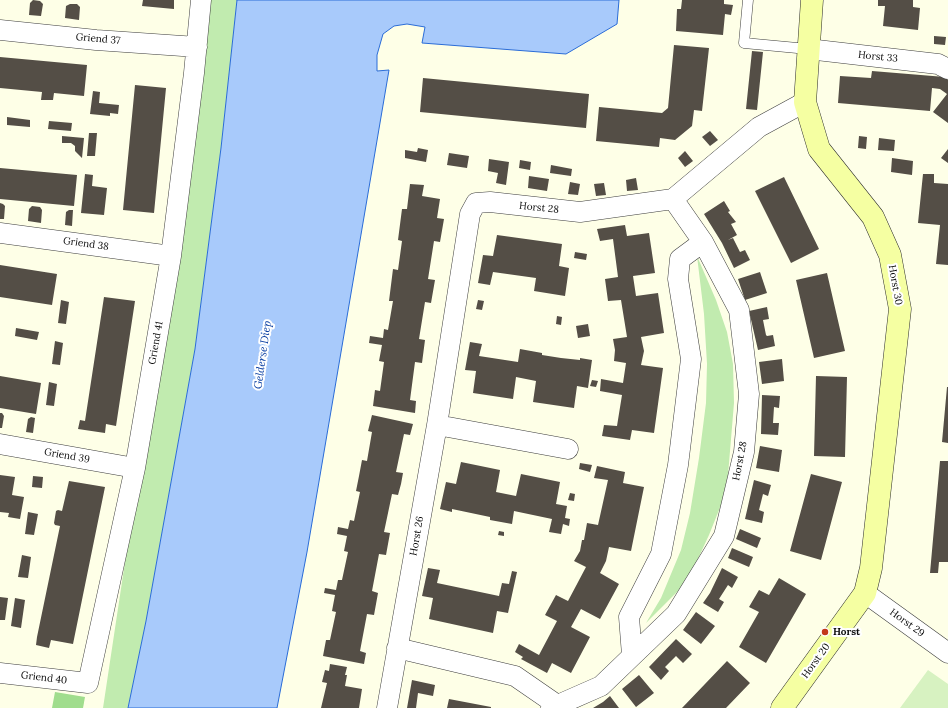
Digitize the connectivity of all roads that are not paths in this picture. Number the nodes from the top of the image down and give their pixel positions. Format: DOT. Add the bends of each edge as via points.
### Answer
graph roads {
  1 [pos="200,0"];
  2 [pos="748,0"];
  3 [pos="812,0"];
  4 [pos="0,30"];
  5 [pos="197,47"];
  6 [pos="808,49"];
  7 [pos="948,69"];
  8 [pos="804,102"];
  9 [pos="673,199"];
  10 [pos="476,203"];
  11 [pos="0,233"];
  12 [pos="703,242"];
  13 [pos="171,256"];
  14 [pos="437,425"];
  15 [pos="0,444"];
  16 [pos="568,449"];
  17 [pos="134,468"];
  18 [pos="865,593"];
  19 [pos="397,648"];
  20 [pos="948,653"];
  21 [pos="632,655"];
  22 [pos="0,673"];
  23 [pos="88,683"];
  24 [pos="554,707"];
  25 [pos="387,708"];
  26 [pos="782,708"];
  1 -- 5 [label="street, Griend 41"];
  2 -- 6 [label="lane" via="744,43"];
  3 -- 6 [label="street, Horst 30"];
  4 -- 5 [label="street, Griend 37"];
  5 -- 13 [label="street, Griend 41"];
  6 -- 7 [label="street, Horst 33" via="938,64"];
  6 -- 8 [label="street, Horst 30"];
  8 -- 9 [label="street" via="759,127"];
  8 -- 18 [label="street, Horst 30" via="819,149 873,216 890,255 900,309 871,568"];
  9 -- 10 [label="street, Horst 28" via="580,212 490,202"];
  9 -- 12 [label="street, Horst 28"];
  10 -- 14 [label="street, Horst 26" via="470,214"];
  11 -- 13 [label="street, Griend 38"];
  12 -- 21 [label="street" via="680,259 678,279 691,359 678,465 661,554 629,617"];
  12 -- 21 [label="street, Horst 28" via="739,310 749,394 744,452 724,536 676,614"];
  13 -- 17 [label="street, Griend 41"];
  14 -- 16 [label="street"];
  14 -- 19 [label="street, Horst 26"];
  15 -- 17 [label="street, Griend 39"];
  17 -- 23 [label="street, Griend 41"];
  18 -- 20 [label="street, Horst 29"];
  18 -- 26 [label="street, Horst 20"];
  19 -- 24 [label="street" via="515,676"];
  19 -- 25 [label="street, Horst 26"];
  21 -- 24 [label="street, Horst 28" via="600,686"];
  22 -- 23 [label="street, Griend 40"];
}
